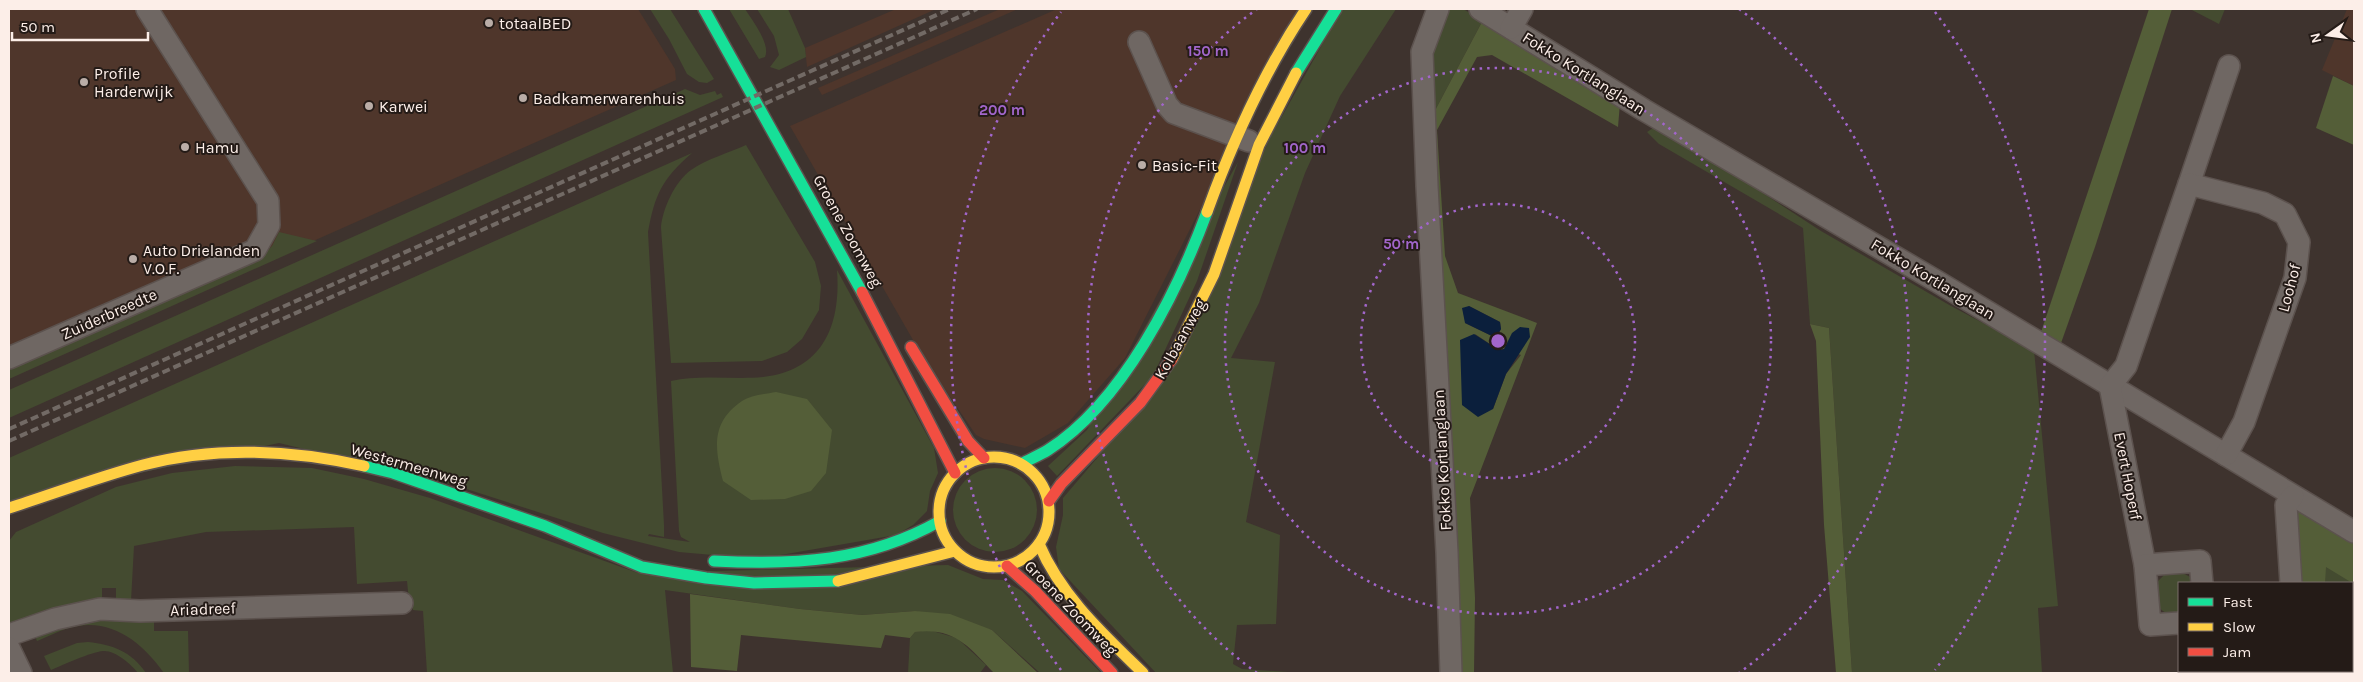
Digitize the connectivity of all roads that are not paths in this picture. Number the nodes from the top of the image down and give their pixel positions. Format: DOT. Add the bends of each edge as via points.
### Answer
graph roads {
  1 [pos="147,9"];
  2 [pos="704,9"];
  3 [pos="1306,9"];
  4 [pos="1336,9"];
  5 [pos="1438,9"];
  6 [pos="1480,9"];
  7 [pos="1522,9"];
  8 [pos="1511,28"];
  9 [pos="1139,42"];
  10 [pos="2229,66"];
  11 [pos="1236,136"];
  12 [pos="1259,145"];
  13 [pos="2189,184"];
  14 [pos="906,339"];
  15 [pos="9,358"];
  16 [pos="2110,386"];
  17 [pos="2226,455"];
  18 [pos="984,458"];
  19 [pos="1021,464"];
  20 [pos="113,474"];
  21 [pos="955,474"];
  22 [pos="2293,496"];
  23 [pos="1049,501"];
  24 [pos="9,508"];
  25 [pos="37,511"];
  26 [pos="940,521"];
  27 [pos="545,526"];
  28 [pos="2354,532"];
  29 [pos="619,544"];
  30 [pos="1039,544"];
  31 [pos="955,551"];
  32 [pos="706,561"];
  33 [pos="2145,565"];
  34 [pos="1007,566"];
  35 [pos="2202,582"];
  36 [pos="2291,582"];
  37 [pos="402,603"];
  38 [pos="2178,623"];
  39 [pos="9,635"];
  40 [pos="9,648"];
  41 [pos="21,673"];
  42 [pos="1112,673"];
  43 [pos="1144,673"];
  44 [pos="1451,673"];
  1 -- 15 [label="street, Zuiderbreedte" via="268,201 269,225 255,250"];
  2 -- 21 [label="street, Groene Zoomweg" via="861,289"];
  3 -- 11 [label="street, Kolbaanweg" via="1290,32"];
  4 -- 12 [label="street, Kolbaanweg" via="1289,85"];
  5 -- 44 [label="street, Fokko Kortlanglaan" via="1422,52"];
  6 -- 8 [label="street, Fokko Kortlanglaan"];
  7 -- 8 [label="street, Fokko Kortlanglaan"];
  8 -- 16 [label="street, Fokko Kortlanglaan"];
  9 -- 11 [label="street" via="1174,113"];
  10 -- 13 [label="street"];
  11 -- 12 [label="street"];
  11 -- 19 [label="street, Kolbaanweg" via="1190,257 1160,316 1121,376 1088,418 1039,457"];
  12 -- 23 [label="street, Kolbaanweg" via="1214,274 1174,356 1140,404 1061,484"];
  13 -- 16 [label="street" via="2126,366"];
  13 -- 17 [label="street, Loohof" via="2263,203 2285,214 2300,242 2295,278 2244,422"];
  14 -- 18 [label="street" via="968,441"];
  16 -- 17 [label="street, Fokko Kortlanglaan"];
  16 -- 33 [label="street, Evert Hoperf"];
  17 -- 22 [label="street, Fokko Kortlanglaan"];
  18 -- 19 [label="street" via="1004,457"];
  18 -- 21 [label="street" via="966,464"];
  19 -- 23 [label="street" via="1034,474"];
  20 -- 24 [label="street, Westermeenweg"];
  20 -- 25 [label="street, Westermeenweg"];
  20 -- 27 [label="street, Westermeenweg" via="177,458 215,454 302,455 349,462 393,474"];
  21 -- 26 [label="street" via="944,490"];
  22 -- 28 [label="street, Fokko Kortlanglaan"];
  22 -- 36 [label="street" via="2286,505"];
  23 -- 30 [label="street" via="1048,524"];
  26 -- 31 [label="street" via="945,537"];
  26 -- 32 [label="street" via="919,535 896,544 829,558 748,564"];
  27 -- 29 [label="street, Westermeenweg"];
  27 -- 31 [label="street, Westermeenweg" via="642,567 754,583 838,580"];
  30 -- 34 [label="street" via="1025,558"];
  30 -- 43 [label="street, Groene Zoomweg" via="1049,568 1090,620"];
  31 -- 34 [label="street" via="970,562 988,567"];
  33 -- 35 [label="street" via="2200,561"];
  33 -- 38 [label="street, Evert Hoperf" via="2150,625"];
  34 -- 42 [label="street, Groene Zoomweg" via="1025,579 1088,651"];
  37 -- 39 [label="street, Ariadreef" via="140,611 100,609"];
  40 -- 41 [label="street"];
}
